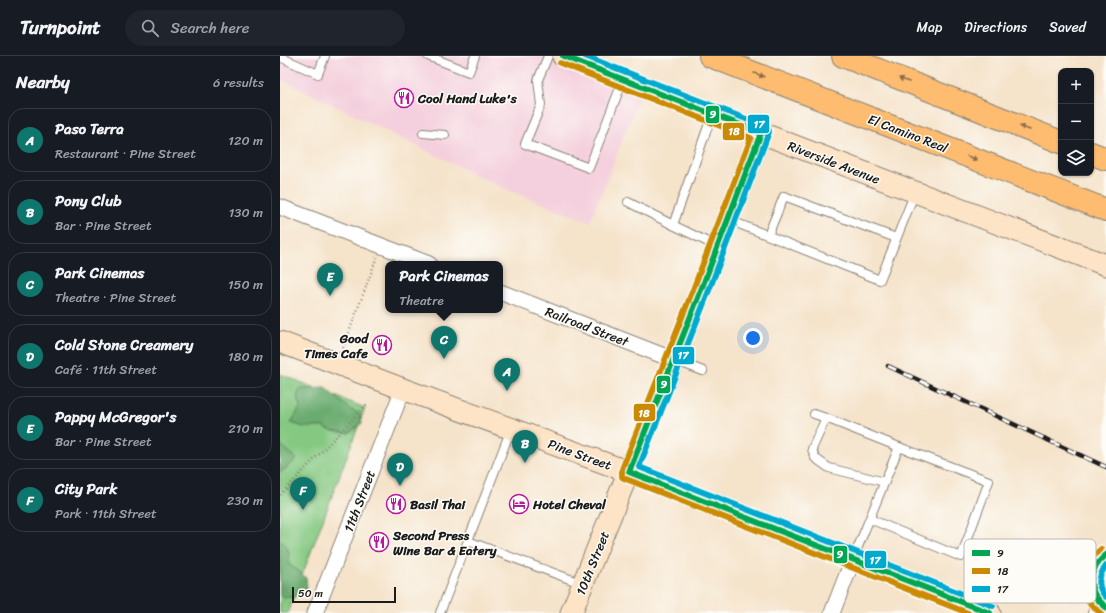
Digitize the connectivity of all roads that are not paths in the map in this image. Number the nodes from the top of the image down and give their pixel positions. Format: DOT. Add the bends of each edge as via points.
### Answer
graph roads {
  1 [pos="326,56"];
  2 [pos="428,56"];
  3 [pos="475,56"];
  4 [pos="548,56"];
  5 [pos="563,56"];
  6 [pos="710,56"];
  7 [pos="843,56"];
  8 [pos="280,57"];
  9 [pos="623,80"];
  10 [pos="712,115"];
  11 [pos="423,133"];
  12 [pos="761,133"];
  13 [pos="445,134"];
  14 [pos="1058,141"];
  15 [pos="1094,154"];
  16 [pos="1106,159"];
  17 [pos="915,192"];
  18 [pos="628,202"];
  19 [pos="280,206"];
  20 [pos="1106,210"];
  21 [pos="728,219"];
  22 [pos="673,224"];
  23 [pos="768,235"];
  24 [pos="896,238"];
  25 [pos="718,247"];
  26 [pos="421,261"];
  27 [pos="1106,265"];
  28 [pos="503,293"];
  29 [pos="280,342"];
  30 [pos="674,360"];
  31 [pos="703,371"];
  32 [pos="402,389"];
  33 [pos="814,414"];
  34 [pos="826,418"];
  35 [pos="511,430"];
  36 [pos="899,447"];
  37 [pos="629,472"];
  38 [pos="885,482"];
  39 [pos="870,519"];
  40 [pos="968,539"];
  41 [pos="468,541"];
  42 [pos="964,549"];
  43 [pos="1106,555"];
  44 [pos="853,560"];
  45 [pos="1096,564"];
  46 [pos="583,584"];
  47 [pos="1097,600"];
  48 [pos="964,603"];
  49 [pos="964,603"];
  50 [pos="1096,603"];
  51 [pos="1106,607"];
  52 [pos="319,612"];
  53 [pos="440,613"];
  54 [pos="571,613"];
  55 [pos="832,613"];
  56 [pos="990,613"];
  57 [pos="1092,613"];
  1 -- 8 [label="lane" via="318,74"];
  2 -- 3 [label="lane" via="469,72"];
  4 -- 9 [label="lane" via="538,80 541,105 525,144 589,168"];
  5 -- 9 [label="street, Riverside Avenue"];
  6 -- 20 [label="highway, El Camino Real, one-way"];
  14 -- 7 [label="highway, one-way"];
  9 -- 10 [label="street, Riverside Avenue"];
  10 -- 12 [label="street, Riverside Avenue"];
  10 -- 22 [label="lane"];
  11 -- 13 [label="lane"];
  12 -- 17 [label="street, Riverside Avenue"];
  12 -- 21 [label="street, 10th Street"];
  15 -- 16 [label="highway"];
  17 -- 24 [label="lane"];
  17 -- 27 [label="street, Riverside Avenue"];
  18 -- 22 [label="lane"];
  19 -- 26 [label="street"];
  21 -- 23 [label="lane"];
  21 -- 25 [label="street, 10th Street"];
  22 -- 25 [label="lane"];
  23 -- 24 [label="lane" via="784,196"];
  23 -- 24 [label="lane" via="880,280"];
  25 -- 30 [label="street, 10th Street"];
  28 -- 30 [label="street, Railroad Street"];
  29 -- 32 [label="street, Pine Street"];
  30 -- 31 [label="lane"];
  30 -- 37 [label="street, 10th Street"];
  32 -- 35 [label="street, Pine Street"];
  32 -- 52 [label="street, 11th Street"];
  33 -- 34 [label="lane"];
  34 -- 36 [label="lane"];
  34 -- 38 [label="lane" via="812,449 815,458 829,468"];
  35 -- 37 [label="street, Pine Street"];
  35 -- 41 [label="lane"];
  36 -- 38 [label="lane"];
  36 -- 40 [label="lane" via="989,481"];
  37 -- 44 [label="street, Pine Street"];
  37 -- 46 [label="street, 10th Street"];
  38 -- 39 [label="lane"];
  39 -- 42 [label="lane" via="961,557"];
  39 -- 44 [label="lane"];
  41 -- 46 [label="lane"];
  41 -- 53 [label="lane"];
  43 -- 45 [label="lane"];
  44 -- 48 [label="street, Pine Street"];
  44 -- 55 [label="street"];
  46 -- 54 [label="street, 10th Street"];
  47 -- 51 [label="lane"];
  49 -- 56 [label="street, Pine Street"];
  50 -- 57 [label="lane"];
}
